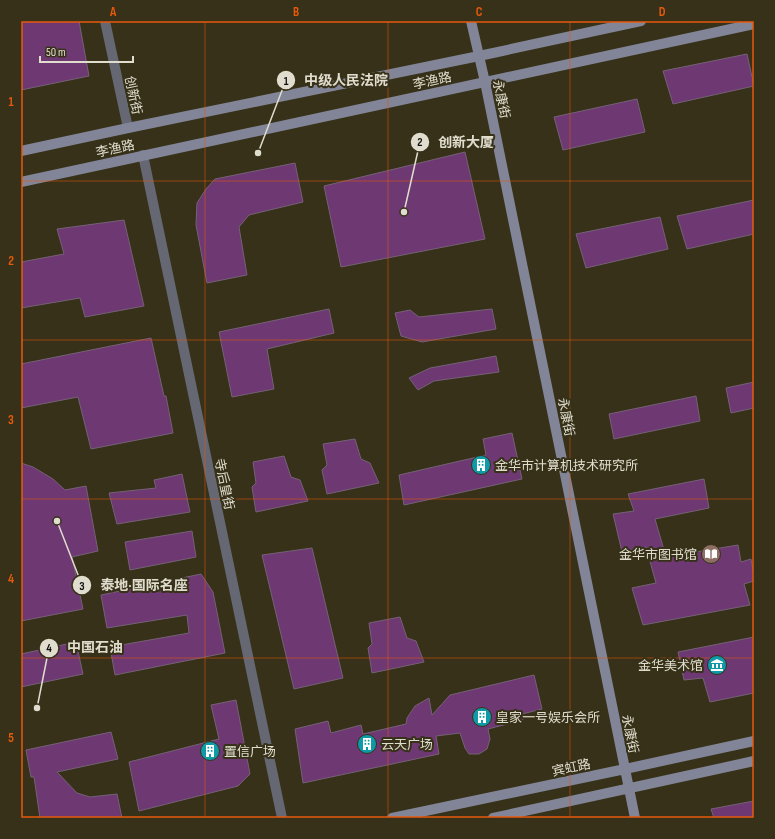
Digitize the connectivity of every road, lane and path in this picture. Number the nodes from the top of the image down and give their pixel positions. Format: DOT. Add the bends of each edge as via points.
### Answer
graph roads {
  1 [pos="105,21"];
  2 [pos="471,21"];
  3 [pos="641,21"];
  4 [pos="754,24"];
  5 [pos="479,56"];
  6 [pos="486,82"];
  7 [pos="128,128"];
  8 [pos="21,151"];
  9 [pos="143,155"];
  10 [pos="21,182"];
  11 [pos="754,741"];
  12 [pos="754,761"];
  13 [pos="625,769"];
  14 [pos="629,788"];
  15 [pos="282,818"];
  16 [pos="392,818"];
  17 [pos="493,818"];
  18 [pos="635,818"];
  1 -- 7 [label="street, 创新街"];
  2 -- 5 [label="main road, 永康街"];
  3 -- 5 [label="main road, 李渔路"];
  4 -- 6 [label="main road, 李渔路"];
  5 -- 6 [label="main road, 永康街"];
  5 -- 7 [label="main road, 李渔路"];
  6 -- 9 [label="main road, 李渔路"];
  6 -- 13 [label="main road, 永康街"];
  7 -- 8 [label="main road, 李渔路"];
  9 -- 10 [label="main road, 李渔路"];
  9 -- 15 [label="street, 寺后皇街"];
  11 -- 13 [label="main road, 宾虹路"];
  12 -- 14 [label="main road"];
  13 -- 14 [label="main road, 永康街"];
  13 -- 16 [label="main road, 宾虹路"];
  14 -- 17 [label="main road"];
  14 -- 18 [label="main road, 永康街"];
}
